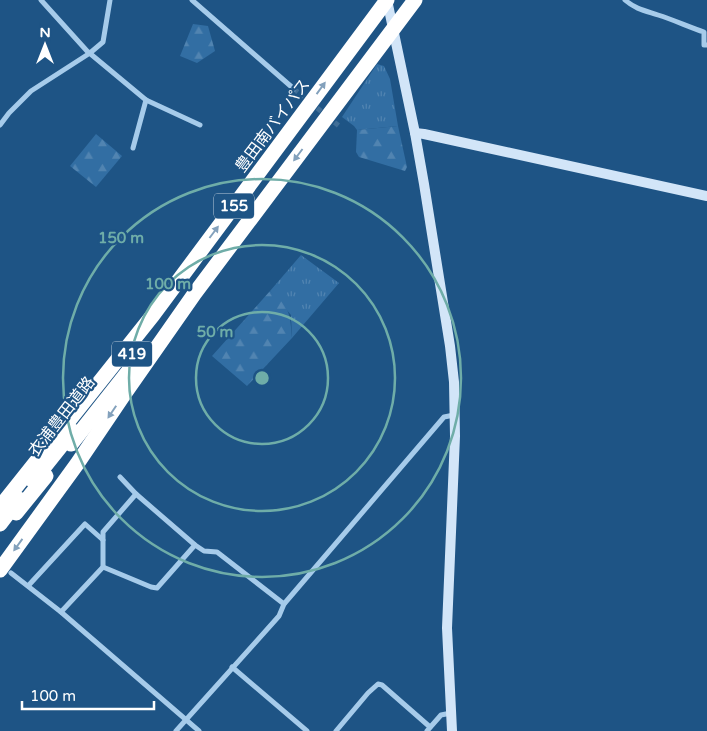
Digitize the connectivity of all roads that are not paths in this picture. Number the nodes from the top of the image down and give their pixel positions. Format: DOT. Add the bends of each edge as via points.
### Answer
graph roads {
  1 [pos="41,0"];
  2 [pos="110,0"];
  3 [pos="192,0"];
  4 [pos="387,0"];
  5 [pos="415,0"];
  6 [pos="626,0"];
  7 [pos="393,34"];
  8 [pos="707,45"];
  9 [pos="90,53"];
  10 [pos="294,89"];
  11 [pos="146,100"];
  12 [pos="200,125"];
  13 [pos="0,126"];
  14 [pos="415,133"];
  15 [pos="281,142"];
  16 [pos="133,148"];
  17 [pos="707,196"];
  18 [pos="198,254"];
  19 [pos="195,293"];
  20 [pos="454,415"];
  21 [pos="61,452"];
  22 [pos="120,478"];
  23 [pos="136,494"];
  24 [pos="0,507"];
  25 [pos="0,524"];
  26 [pos="0,533"];
  27 [pos="103,540"];
  28 [pos="195,545"];
  29 [pos="103,567"];
  30 [pos="6,572"];
  31 [pos="28,586"];
  32 [pos="284,604"];
  33 [pos="61,612"];
  34 [pos="232,667"];
  35 [pos="451,713"];
  36 [pos="186,719"];
  37 [pos="429,729"];
  38 [pos="176,731"];
  39 [pos="199,731"];
  40 [pos="307,731"];
  41 [pos="336,731"];
  42 [pos="452,731"];
  1 -- 9 [label="street"];
  2 -- 9 [label="street" via="104,42"];
  3 -- 10 [label="street"];
  4 -- 7 [label="street"];
  15 -- 4 [label="highway, 豊田南バイパス / 155, one-way"];
  5 -- 7 [label="highway, 155"];
  6 -- 8 [label="street" via="639,10 704,32 704,45"];
  7 -- 14 [label="street"];
  7 -- 15 [label="highway" via="381,33 374,39 324,104"];
  7 -- 19 [label="highway, 155, one-way"];
  9 -- 11 [label="street"];
  9 -- 13 [label="street" via="31,91"];
  11 -- 12 [label="street"];
  11 -- 16 [label="street"];
  14 -- 17 [label="street"];
  14 -- 20 [label="street" via="450,346"];
  18 -- 15 [label="highway, 豊田南バイパス / 155, one-way"];
  18 -- 21 [label="highway, 衣浦豊田道路 / 419" via="172,301"];
  18 -- 24 [label="highway, 豊田南バイパス / 155"];
  19 -- 21 [label="highway, 衣浦豊田道路 / 419"];
  19 -- 30 [label="highway, 155, one-way"];
  20 -- 32 [label="street" via="444,416"];
  20 -- 35 [label="street" via="447,628"];
  21 -- 25 [label="highway, 衣浦豊田道路 / 419"];
  21 -- 26 [label="highway, 衣浦豊田道路 / 419"];
  22 -- 23 [label="street"];
  23 -- 27 [label="street" via="103,532"];
  23 -- 28 [label="street"];
  27 -- 29 [label="street"];
  27 -- 31 [label="street" via="85,524"];
  28 -- 29 [label="street" via="158,588"];
  28 -- 32 [label="street" via="204,551 217,552"];
  29 -- 33 [label="street"];
  30 -- 31 [label="street"];
  31 -- 33 [label="street"];
  32 -- 34 [label="street" via="279,616"];
  33 -- 36 [label="street"];
  34 -- 36 [label="street"];
  34 -- 40 [label="street"];
  35 -- 37 [label="street" via="441,715"];
  35 -- 42 [label="street"];
  36 -- 38 [label="street"];
  36 -- 39 [label="street"];
  37 -- 41 [label="street" via="378,684"];
}
